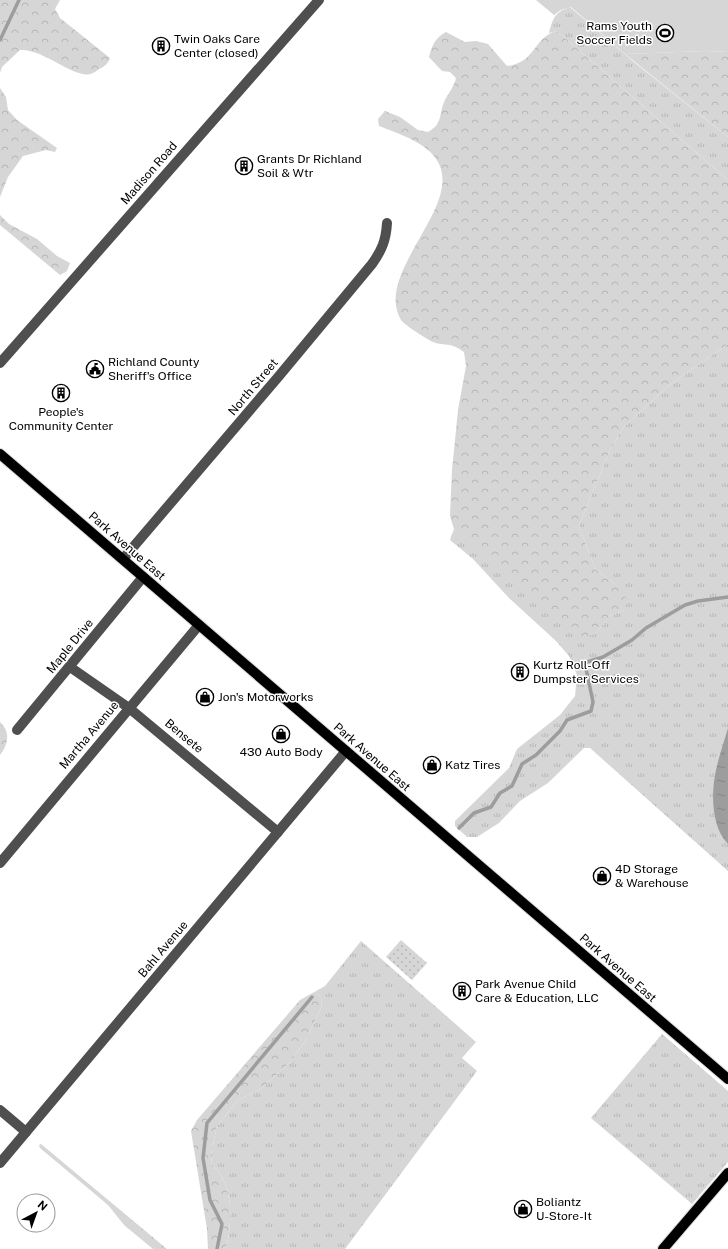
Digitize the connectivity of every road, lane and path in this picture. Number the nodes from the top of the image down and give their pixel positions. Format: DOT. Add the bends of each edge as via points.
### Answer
graph roads {
  1 [pos="319,0"];
  2 [pos="387,223"];
  3 [pos="0,363"];
  4 [pos="0,454"];
  5 [pos="123,559"];
  6 [pos="143,577"];
  7 [pos="199,625"];
  8 [pos="70,667"];
  9 [pos="129,708"];
  10 [pos="17,730"];
  11 [pos="346,751"];
  12 [pos="278,832"];
  13 [pos="0,863"];
  14 [pos="728,1079"];
  15 [pos="0,1110"];
  16 [pos="26,1132"];
  17 [pos="0,1163"];
  18 [pos="728,1173"];
  19 [pos="663,1249"];
  1 -- 3 [label="street, Madison Road"];
  2 -- 5 [label="street, North Street" via="384,243 372,264"];
  4 -- 5 [label="main road, Park Avenue East"];
  5 -- 6 [label="main road, Park Avenue East"];
  6 -- 7 [label="main road, Park Avenue East"];
  6 -- 8 [label="street, Maple Drive"];
  7 -- 9 [label="street, Martha Avenue"];
  7 -- 11 [label="main road, Park Avenue East"];
  8 -- 9 [label="street, Bensete"];
  8 -- 10 [label="street, Maple Drive"];
  9 -- 12 [label="street, Bensete"];
  9 -- 13 [label="street, Martha Avenue"];
  11 -- 12 [label="street, Bahl Avenue"];
  11 -- 14 [label="main road, Park Avenue East"];
  12 -- 16 [label="street, Bahl Avenue"];
  15 -- 16 [label="street"];
  16 -- 17 [label="street, Bahl Avenue"];
  18 -- 19 [label="main road"];
}
